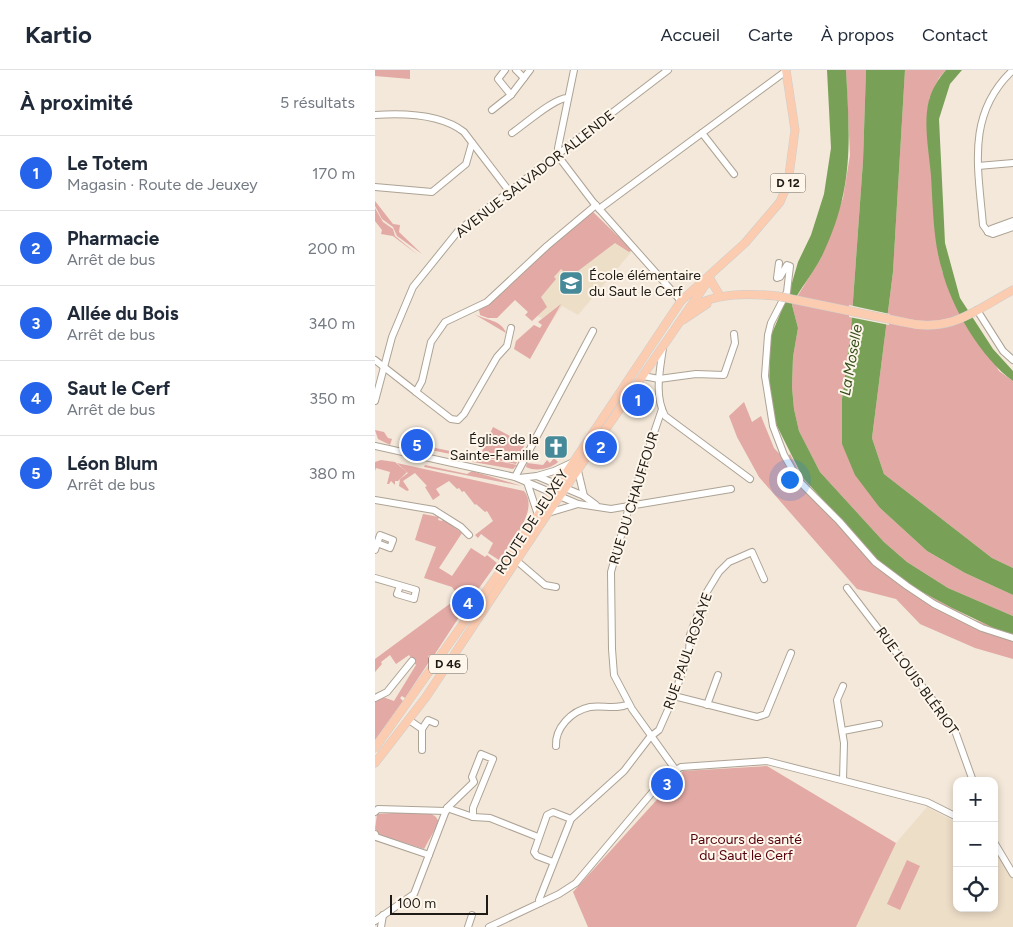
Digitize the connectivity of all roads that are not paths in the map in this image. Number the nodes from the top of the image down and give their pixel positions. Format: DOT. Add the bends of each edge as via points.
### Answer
graph roads {
  1 [pos="505,70"];
  2 [pos="517,70"];
  3 [pos="530,70"];
  4 [pos="574,70"];
  5 [pos="668,70"];
  6 [pos="1013,70"];
  7 [pos="785,72"];
  8 [pos="524,78"];
  9 [pos="511,95"];
  10 [pos="568,98"];
  11 [pos="492,110"];
  12 [pos="375,115"];
  13 [pos="512,133"];
  14 [pos="702,133"];
  15 [pos="472,143"];
  16 [pos="558,156"];
  17 [pos="1013,163"];
  18 [pos="978,166"];
  19 [pos="734,174"];
  20 [pos="375,187"];
  21 [pos="509,192"];
  22 [pos="597,207"];
  23 [pos="1013,221"];
  24 [pos="1013,227"];
  25 [pos="988,232"];
  26 [pos="779,263"];
  27 [pos="716,270"];
  28 [pos="710,279"];
  29 [pos="1013,290"];
  30 [pos="748,294"];
  31 [pos="720,296"];
  32 [pos="681,301"];
  33 [pos="688,308"];
  34 [pos="975,311"];
  35 [pos="671,318"];
  36 [pos="678,325"];
  37 [pos="511,328"];
  38 [pos="593,331"];
  39 [pos="734,334"];
  40 [pos="663,348"];
  41 [pos="375,360"];
  42 [pos="1013,360"];
  43 [pos="384,367"];
  44 [pos="643,376"];
  45 [pos="659,379"];
  46 [pos="416,392"];
  47 [pos="375,401"];
  48 [pos="662,409"];
  49 [pos="375,446"];
  50 [pos="571,463"];
  51 [pos="578,471"];
  52 [pos="537,476"];
  53 [pos="516,478"];
  54 [pos="751,479"];
  55 [pos="527,482"];
  56 [pos="558,485"];
  57 [pos="566,488"];
  58 [pos="731,490"];
  59 [pos="552,493"];
  60 [pos="561,496"];
  61 [pos="584,496"];
  62 [pos="375,500"];
  63 [pos="577,504"];
  64 [pos="596,505"];
  65 [pos="629,507"];
  66 [pos="548,513"];
  67 [pos="538,515"];
  68 [pos="469,535"];
  69 [pos="517,561"];
  70 [pos="375,578"];
  71 [pos="764,578"];
  72 [pos="400,586"];
  73 [pos="557,587"];
  74 [pos="847,588"];
  75 [pos="1013,638"];
  76 [pos="791,653"];
  77 [pos="412,661"];
  78 [pos="718,675"];
  79 [pos="843,686"];
  80 [pos="674,696"];
  81 [pos="375,698"];
  82 [pos="629,704"];
  83 [pos="707,705"];
  84 [pos="409,720"];
  85 [pos="435,723"];
  86 [pos="879,724"];
  87 [pos="423,729"];
  88 [pos="843,731"];
  89 [pos="652,735"];
  90 [pos="556,746"];
  91 [pos="375,748"];
  92 [pos="422,750"];
  93 [pos="375,763"];
  94 [pos="675,769"];
  95 [pos="972,777"];
  96 [pos="843,780"];
  97 [pos="474,782"];
  98 [pos="481,784"];
  99 [pos="447,810"];
  100 [pos="375,812"];
  101 [pos="953,815"];
  102 [pos="473,817"];
  103 [pos="571,819"];
  104 [pos="375,834"];
  105 [pos="538,837"];
  106 [pos="998,849"];
  107 [pos="429,855"];
  108 [pos="553,862"];
  109 [pos="1013,874"];
  110 [pos="540,904"];
  111 [pos="472,915"];
  112 [pos="383,916"];
  113 [pos="375,921"];
  114 [pos="381,927"];
  115 [pos="468,927"];
  116 [pos="489,927"];
  1 -- 9 [label="street" via="498,78"];
  2 -- 8 [label="street"];
  3 -- 8 [label="street"];
  4 -- 10 [label="street"];
  5 -- 16 [label="street, AVENUE SALVADOR ALLENDE"];
  6 -- 18 [label="street" via="999,83 987,103 978,134"];
  7 -- 14 [label="street"];
  7 -- 27 [label="main road, D 12" via="795,130 788,183 780,202 745,244"];
  8 -- 9 [label="street"];
  9 -- 11 [label="street"];
  10 -- 13 [label="street" via="563,98"];
  10 -- 16 [label="street"];
  12 -- 15 [label="street" via="443,120 455,126"];
  14 -- 19 [label="street"];
  14 -- 22 [label="street"];
  15 -- 20 [label="street" via="467,164 432,192"];
  15 -- 21 [label="street"];
  16 -- 21 [label="street, AVENUE SALVADOR ALLENDE"];
  16 -- 22 [label="street"];
  17 -- 18 [label="street"];
  18 -- 25 [label="street" via="983,224"];
  21 -- 43 [label="street, AVENUE SALVADOR ALLENDE" via="459,230 413,287 398,319"];
  22 -- 32 [label="street"];
  22 -- 46 [label="street" via="547,246 487,302 445,322 431,342 422,381"];
  23 -- 25 [label="street"];
  24 -- 25 [label="street" via="993,234"];
  26 -- 75 [label="street" via="777,278 781,277 787,265 790,266 787,292 769,329 765,376 773,426 799,481 875,562 907,586 934,604 982,628"];
  27 -- 28 [label="main road, D 12"];
  27 -- 32 [label="main road, D 12"];
  28 -- 31 [label="main road"];
  28 -- 33 [label="main road, D 12"];
  29 -- 34 [label="main road"];
  30 -- 31 [label="main road"];
  30 -- 34 [label="main road, bridge" via="777,296 915,325 939,326"];
  30 -- 36 [label="main road" via="707,304"];
  31 -- 33 [label="main road"];
  32 -- 33 [label="street"];
  32 -- 35 [label="main road, D 12"];
  33 -- 35 [label="main road"];
  33 -- 36 [label="main road, D 12"];
  34 -- 42 [label="street"];
  35 -- 50 [label="main road, ROUTE DE JEUXEY / D 12"];
  36 -- 40 [label="main road, ROUTE DE JEUXEY / D 12"];
  37 -- 46 [label="street" via="507,346 458,420 451,419"];
  38 -- 53 [label="street"];
  39 -- 45 [label="street" via="735,343 724,375 696,374"];
  40 -- 44 [label="main road, ROUTE DE JEUXEY / D 12"];
  40 -- 45 [label="street"];
  41 -- 43 [label="street"];
  43 -- 46 [label="street"];
  43 -- 47 [label="street, AVENUE SALVADOR ALLENDE"];
  44 -- 45 [label="street"];
  44 -- 51 [label="main road, ROUTE DE JEUXEY / D 12"];
  45 -- 48 [label="street"];
  48 -- 54 [label="street" via="670,420"];
  48 -- 65 [label="street, RUE DU CHAUFFOUR"];
  49 -- 53 [label="street"];
  50 -- 52 [label="street"];
  50 -- 56 [label="main road, ROUTE DE JEUXEY / D 12"];
  51 -- 57 [label="main road, ROUTE DE JEUXEY / D 12"];
  51 -- 61 [label="street"];
  52 -- 53 [label="street"];
  52 -- 56 [label="street"];
  53 -- 55 [label="street"];
  55 -- 59 [label="street"];
  55 -- 67 [label="street"];
  56 -- 57 [label="street"];
  56 -- 59 [label="main road, ROUTE DE JEUXEY / D 12"];
  57 -- 60 [label="main road, ROUTE DE JEUXEY / D 12"];
  57 -- 61 [label="street"];
  58 -- 65 [label="street"];
  59 -- 60 [label="street"];
  59 -- 67 [label="main road, ROUTE DE JEUXEY"];
  60 -- 63 [label="street"];
  60 -- 66 [label="main road, ROUTE DE JEUXEY / D 46"];
  61 -- 64 [label="street"];
  62 -- 68 [label="street" via="434,510 461,526"];
  63 -- 64 [label="street"];
  63 -- 66 [label="street"];
  64 -- 65 [label="street" via="611,509"];
  65 -- 82 [label="street, RUE DU CHAUFFOUR" via="611,572 614,675"];
  66 -- 69 [label="main road, ROUTE DE JEUXEY / D 46"];
  67 -- 91 [label="main road, ROUTE DE JEUXEY"];
  69 -- 73 [label="street, ROUTE DE JEUXEY" via="545,585"];
  69 -- 84 [label="main road, ROUTE DE JEUXEY / D 46"];
  70 -- 72 [label="street"];
  71 -- 80 [label="street, RUE PAUL ROSAYE" via="752,552 729,562 719,572 705,596 690,635 689,652"];
  74 -- 95 [label="street, RUE LOUIS BLÉRIOT" via="955,728"];
  76 -- 83 [label="street" via="766,714 757,717"];
  77 -- 81 [label="street" via="387,692"];
  78 -- 83 [label="street"];
  79 -- 88 [label="street" via="837,700"];
  80 -- 83 [label="street"];
  80 -- 89 [label="street, RUE PAUL ROSAYE" via="659,730"];
  82 -- 89 [label="street, RUE DU CHAUFFOUR"];
  82 -- 90 [label="street" via="620,708 591,707 582,710 567,719 559,729"];
  84 -- 87 [label="street"];
  84 -- 93 [label="main road, ROUTE DE JEUXEY / D 46"];
  85 -- 87 [label="street" via="428,720"];
  86 -- 88 [label="street"];
  87 -- 92 [label="street"];
  88 -- 96 [label="street"];
  89 -- 94 [label="street, RUE DU CHAUFFOUR"];
  89 -- 103 [label="street, RUE PAUL ROSAYE" via="624,771"];
  94 -- 96 [label="street" via="767,761"];
  94 -- 110 [label="street" via="576,883"];
  96 -- 101 [label="street" via="927,802"];
  97 -- 98 [label="street"];
  97 -- 98 [label="street" via="472,777 481,754 493,759"];
  97 -- 99 [label="street"];
  98 -- 102 [label="street"];
  99 -- 100 [label="street"];
  99 -- 102 [label="street"];
  99 -- 107 [label="street"];
  102 -- 105 [label="street" via="490,818"];
  103 -- 105 [label="street" via="553,812 547,815"];
  103 -- 108 [label="street"];
  104 -- 107 [label="street"];
  105 -- 108 [label="street" via="533,852"];
  106 -- 109 [label="street"];
  107 -- 112 [label="street" via="414,894"];
  108 -- 110 [label="street"];
  110 -- 116 [label="street"];
  111 -- 115 [label="street"];
  112 -- 113 [label="street"];
  112 -- 114 [label="street"];
}
